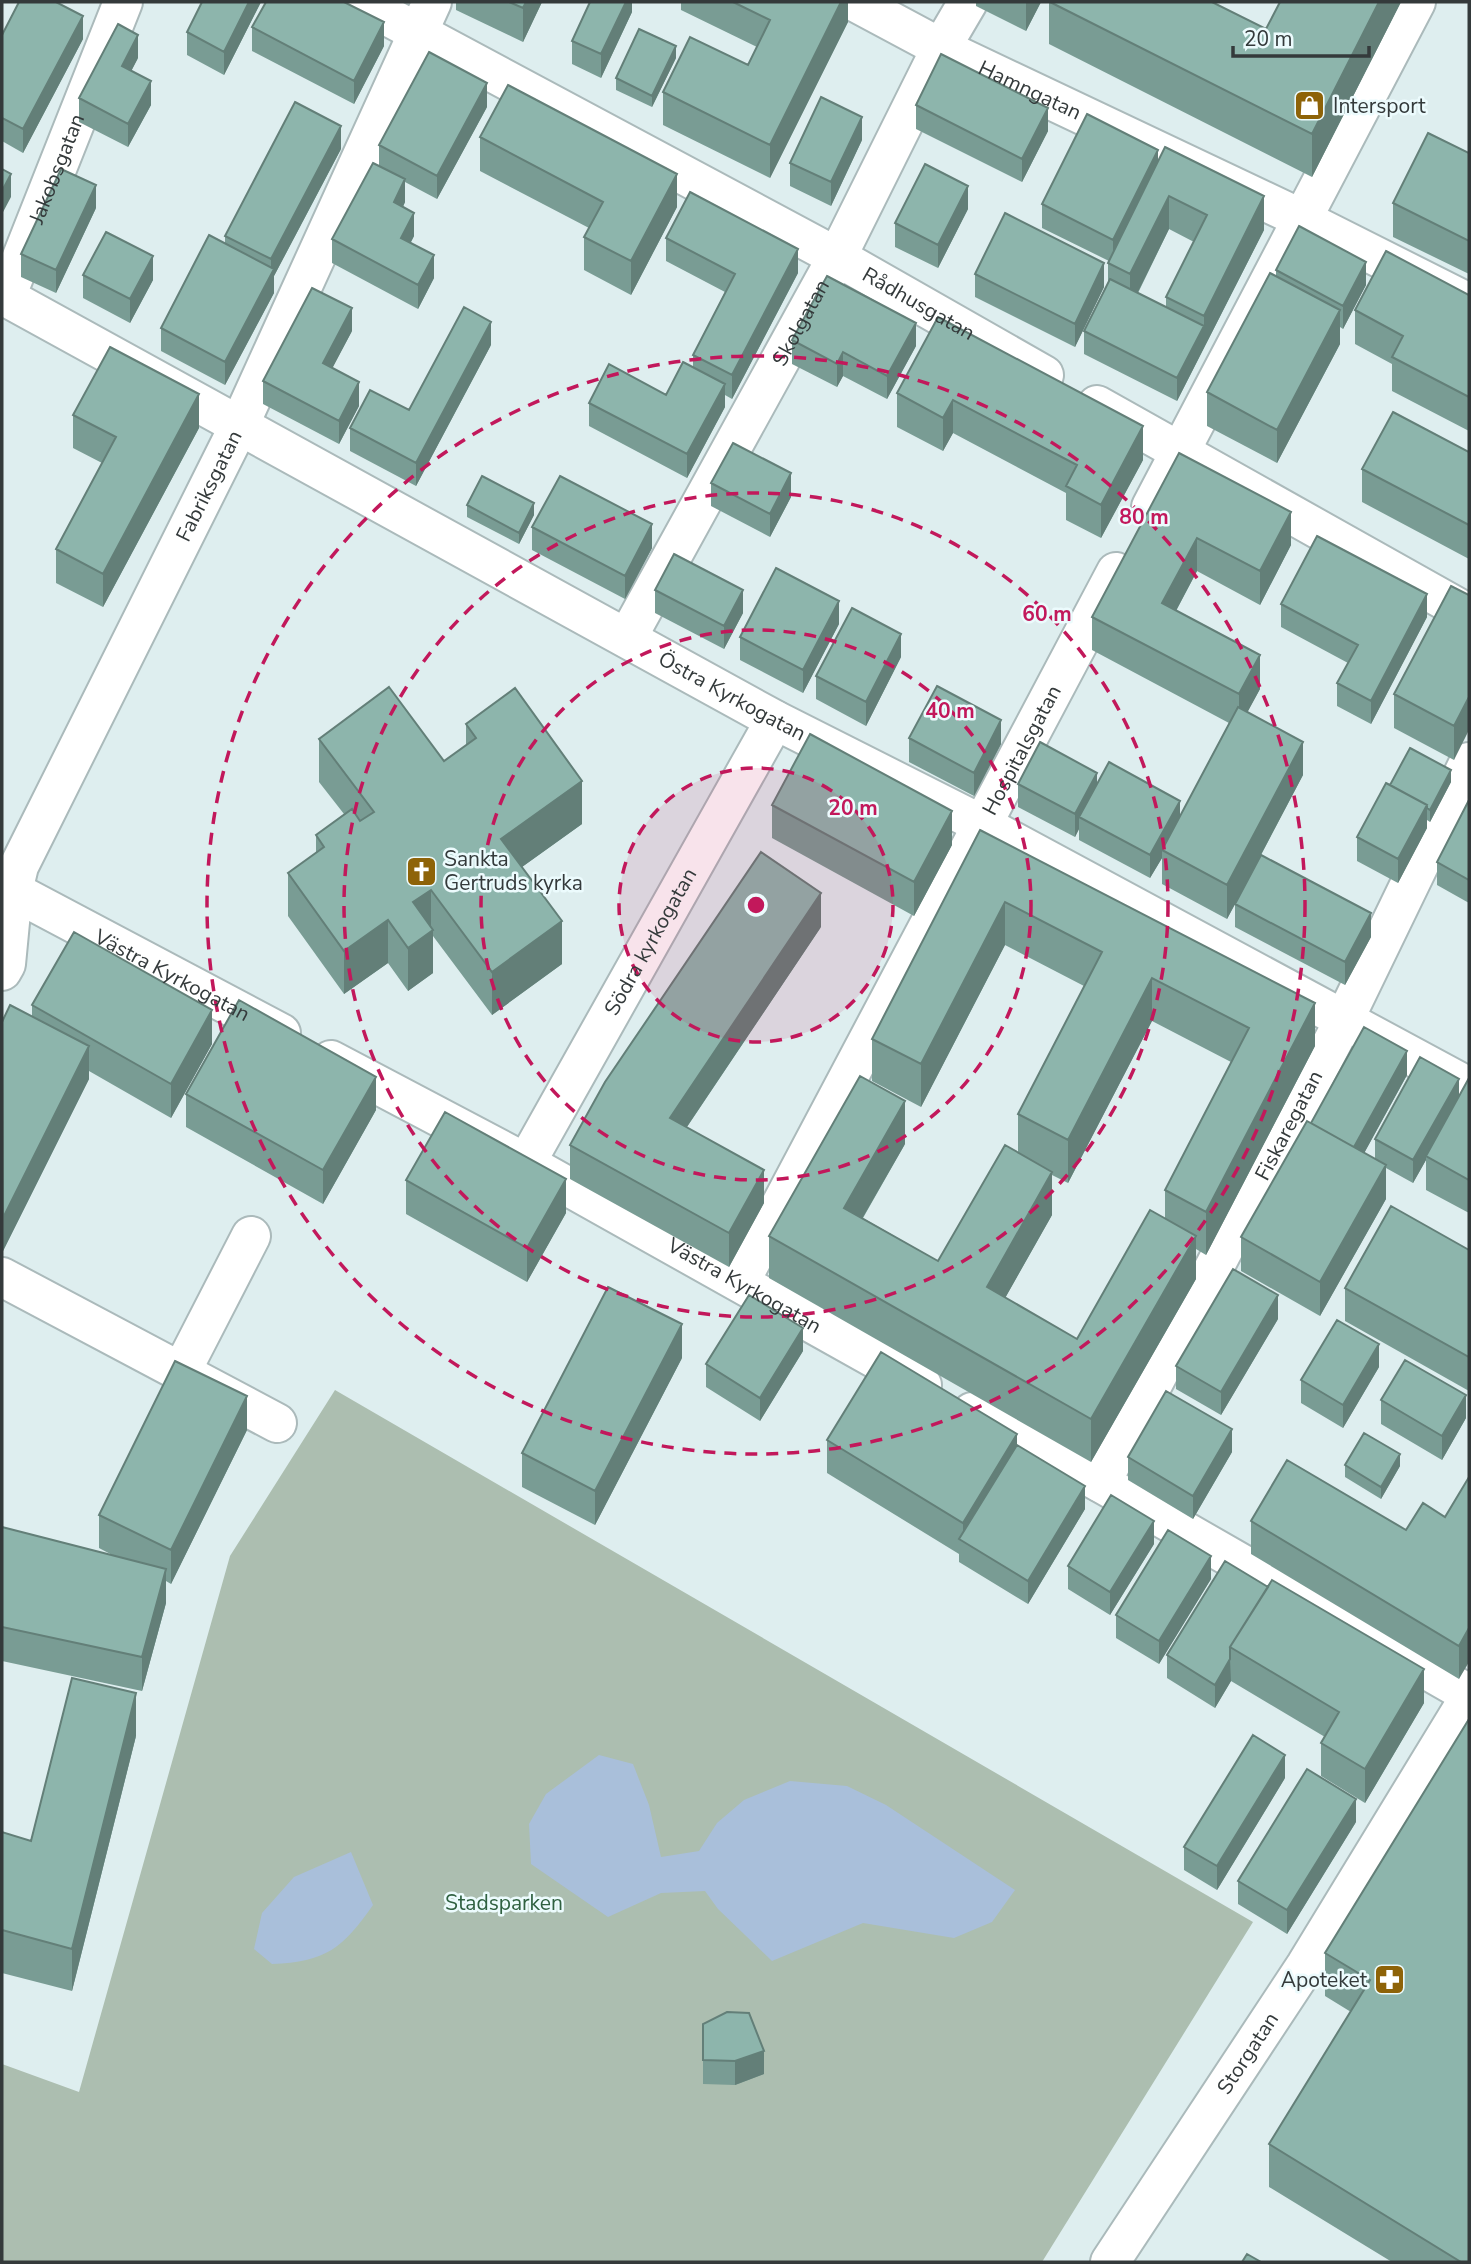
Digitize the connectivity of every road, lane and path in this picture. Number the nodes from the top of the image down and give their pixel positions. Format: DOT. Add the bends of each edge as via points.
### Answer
graph roads {
  1 [pos="123,2"];
  2 [pos="362,2"];
  3 [pos="856,2"];
  4 [pos="968,2"];
  5 [pos="1416,2"];
  6 [pos="425,17"];
  7 [pos="941,48"];
  8 [pos="1302,219"];
  9 [pos="837,257"];
  10 [pos="4,296"];
  11 [pos="1469,303"];
  12 [pos="239,426"];
  13 [pos="1180,451"];
  14 [pos="1469,614"];
  15 [pos="627,638"];
  16 [pos="775,720"];
  17 [pos="1469,762"];
  18 [pos="983,825"];
  19 [pos="7,884"];
  20 [pos="2,971"];
  21 [pos="1344,1020"];
  22 [pos="1469,1087"];
  23 [pos="526,1163"];
  24 [pos="251,1236"];
  25 [pos="2,1277"];
  26 [pos="740,1282"];
  27 [pos="181,1372"];
  28 [pos="277,1423"];
  29 [pos="1101,1483"];
  30 [pos="1469,1696"];
  31 [pos="1110,2262"];
  1 -- 10 [label="street, Jakobsgatan"];
  2 -- 6 [label="street, Rådhusgatan"];
  3 -- 7 [label="street, Hamngatan"];
  4 -- 7 [label="street, Skolgatan"];
  5 -- 8 [label="street, Hospitalsgatan"];
  6 -- 9 [label="street, Rådhusgatan"];
  6 -- 12 [label="street, Fabriksgatan"];
  7 -- 8 [label="street, Hamngatan"];
  7 -- 9 [label="street, Skolgatan"];
  8 -- 11 [label="street, Hamngatan"];
  8 -- 13 [label="street, Hospitalsgatan"];
  9 -- 13 [label="street, Rådhusgatan"];
  9 -- 15 [label="street, Skolgatan"];
  10 -- 12 [label="street, Östra Kyrkogatan"];
  12 -- 15 [label="street, Östra Kyrkogatan"];
  12 -- 19 [label="street, Fabriksgatan"];
  13 -- 14 [label="street, Rådhusgatan"];
  13 -- 18 [label="street, Hospitalsgatan"];
  15 -- 16 [label="street, Östra Kyrkogatan"];
  16 -- 18 [label="street, Östra Kyrkogatan"];
  16 -- 23 [label="street, Södra kyrkogatan"];
  17 -- 21 [label="street, Fiskaregatan"];
  18 -- 21 [label="street, Östra Kyrkogatan"];
  18 -- 26 [label="street, Hospitalsgatan"];
  19 -- 20 [label="street, Fabriksgatan" via="6,964"];
  19 -- 23 [label="street, Västra Kyrkogatan"];
  21 -- 22 [label="street, Östra Kyrkogatan"];
  21 -- 29 [label="street, Fiskaregatan"];
  23 -- 26 [label="street, Västra Kyrkogatan"];
  24 -- 27 [label="street"];
  25 -- 27 [label="street"];
  26 -- 29 [label="street, Västra Kyrkogatan"];
  27 -- 28 [label="street"];
  29 -- 30 [label="street, Västra Kyrkogatan"];
  30 -- 31 [label="street, Storgatan" via="1306,1965"];
}
